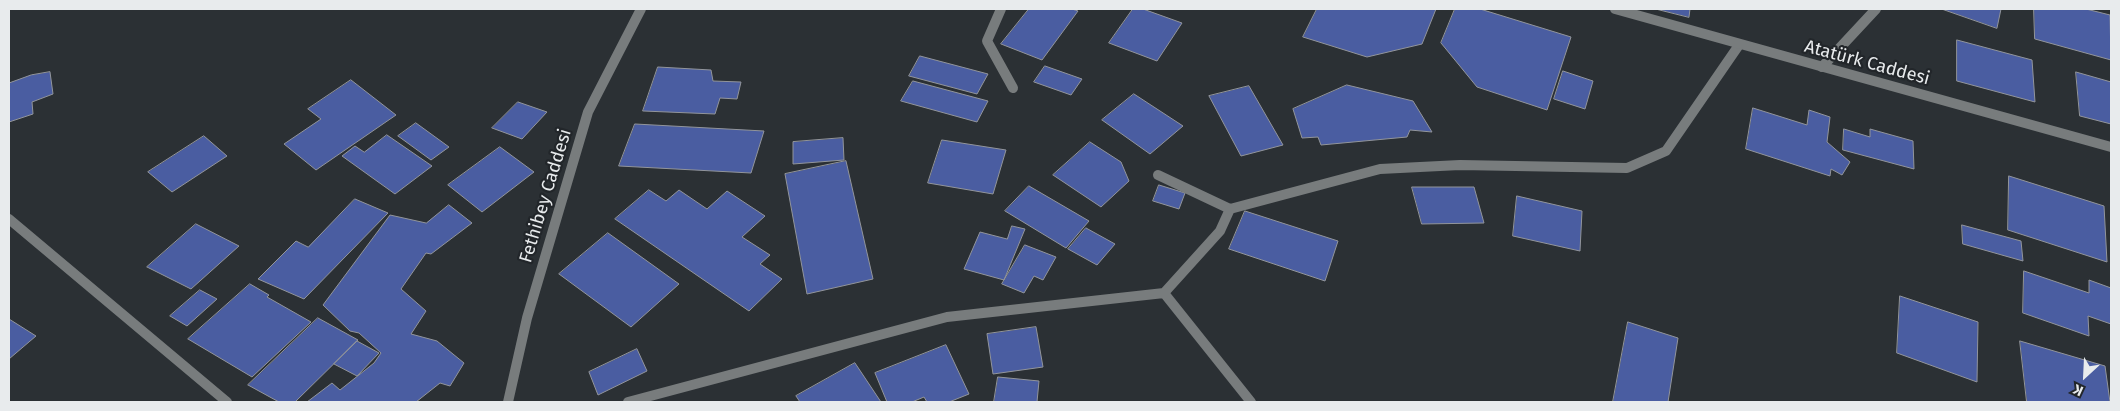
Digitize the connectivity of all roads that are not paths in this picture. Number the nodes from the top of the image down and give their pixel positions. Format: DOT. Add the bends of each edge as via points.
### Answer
graph roads {
  1 [pos="641,9"];
  2 [pos="1001,9"];
  3 [pos="1614,9"];
  4 [pos="1876,9"];
  5 [pos="1739,45"];
  6 [pos="1822,67"];
  7 [pos="1013,88"];
  8 [pos="2111,147"];
  9 [pos="1158,175"];
  10 [pos="1230,209"];
  11 [pos="9,219"];
  12 [pos="1164,293"];
  13 [pos="227,402"];
  14 [pos="508,402"];
  15 [pos="628,402"];
  16 [pos="1251,402"];
  1 -- 14 [label="street, Fethibey Caddesi" via="588,112 527,318"];
  2 -- 7 [label="street" via="987,41"];
  3 -- 5 [label="street, Atatürk Caddesi"];
  4 -- 6 [label="street"];
  5 -- 6 [label="street, Atatürk Caddesi"];
  5 -- 10 [label="street" via="1666,151 1627,168 1460,165 1380,169"];
  6 -- 8 [label="street, Atatürk Caddesi"];
  9 -- 10 [label="street"];
  10 -- 12 [label="street" via="1220,231"];
  11 -- 13 [label="street"];
  12 -- 15 [label="street" via="947,317"];
  12 -- 16 [label="street"];
}
